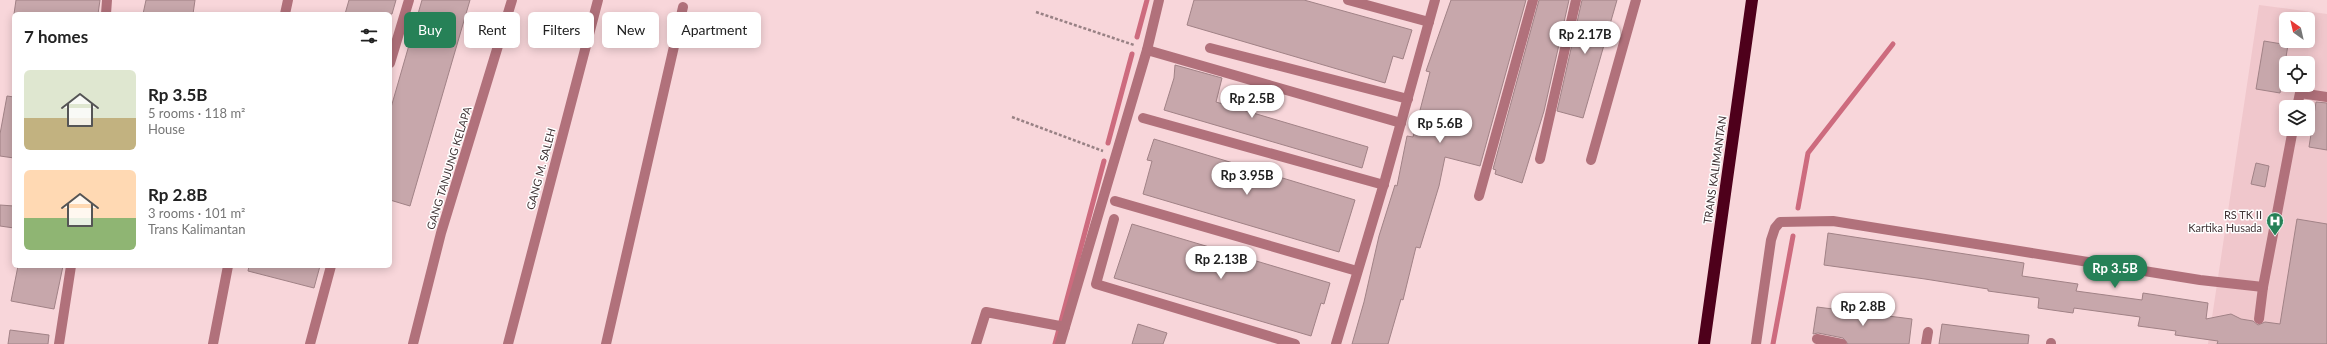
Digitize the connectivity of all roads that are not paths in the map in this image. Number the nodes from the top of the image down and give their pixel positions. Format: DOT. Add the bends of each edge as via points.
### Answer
graph roads {
  1 [pos="108,0"];
  2 [pos="288,0"];
  3 [pos="408,0"];
  4 [pos="512,0"];
  5 [pos="598,0"];
  6 [pos="1159,0"];
  7 [pos="1348,0"];
  8 [pos="1436,0"];
  9 [pos="1533,0"];
  10 [pos="1576,0"];
  11 [pos="1636,0"];
  12 [pos="1752,0"];
  13 [pos="685,3"];
  14 [pos="106,12"];
  15 [pos="285,12"];
  16 [pos="1429,22"];
  17 [pos="1210,48"];
  18 [pos="1147,50"];
  19 [pos="392,56"];
  20 [pos="2327,96"];
  21 [pos="1408,99"];
  22 [pos="2298,100"];
  23 [pos="1143,118"];
  24 [pos="1401,123"];
  25 [pos="2292,136"];
  26 [pos="1540,159"];
  27 [pos="1591,160"];
  28 [pos="1384,185"];
  29 [pos="1479,196"];
  30 [pos="1115,201"];
  31 [pos="1114,219"];
  32 [pos="71,268"];
  33 [pos="228,268"];
  34 [pos="330,268"];
  35 [pos="1357,271"];
  36 [pos="2263,287"];
  37 [pos="2259,319"];
  38 [pos="1065,327"];
  39 [pos="1928,332"];
  40 [pos="1817,339"];
  41 [pos="59,344"];
  42 [pos="213,344"];
  43 [pos="310,344"];
  44 [pos="413,344"];
  45 [pos="508,344"];
  46 [pos="606,344"];
  47 [pos="976,344"];
  48 [pos="1060,344"];
  49 [pos="1294,344"];
  50 [pos="1336,344"];
  51 [pos="1704,344"];
  52 [pos="1756,344"];
  53 [pos="1842,344"];
  54 [pos="1926,344"];
  1 -- 14 [label="street"];
  2 -- 15 [label="street"];
  3 -- 19 [label="street"];
  4 -- 44 [label="street, GANG TANJUNG KELAPA" via="442,233"];
  5 -- 45 [label="street, GANG M. SALEH"];
  6 -- 18 [label="street"];
  7 -- 16 [label="street"];
  8 -- 16 [label="street"];
  9 -- 29 [label="street"];
  10 -- 26 [label="street"];
  11 -- 27 [label="street"];
  12 -- 51 [label="highway, TRANS KALIMANTAN"];
  13 -- 46 [label="street"];
  16 -- 21 [label="street"];
  17 -- 21 [label="street"];
  18 -- 24 [label="street"];
  18 -- 38 [label="street"];
  20 -- 22 [label="street" via="2300,93"];
  21 -- 24 [label="street"];
  23 -- 28 [label="street"];
  24 -- 28 [label="street"];
  25 -- 36 [label="street"];
  28 -- 35 [label="street"];
  30 -- 35 [label="street"];
  31 -- 49 [label="street" via="1096,284"];
  32 -- 41 [label="street"];
  33 -- 42 [label="street"];
  34 -- 43 [label="street"];
  35 -- 50 [label="street"];
  36 -- 37 [label="street"];
  36 -- 52 [label="street" via="2200,280 1833,221 1780,222 1771,240"];
  38 -- 47 [label="street" via="986,312"];
  38 -- 48 [label="street"];
  39 -- 54 [label="street"];
  40 -- 53 [label="street"];
}
